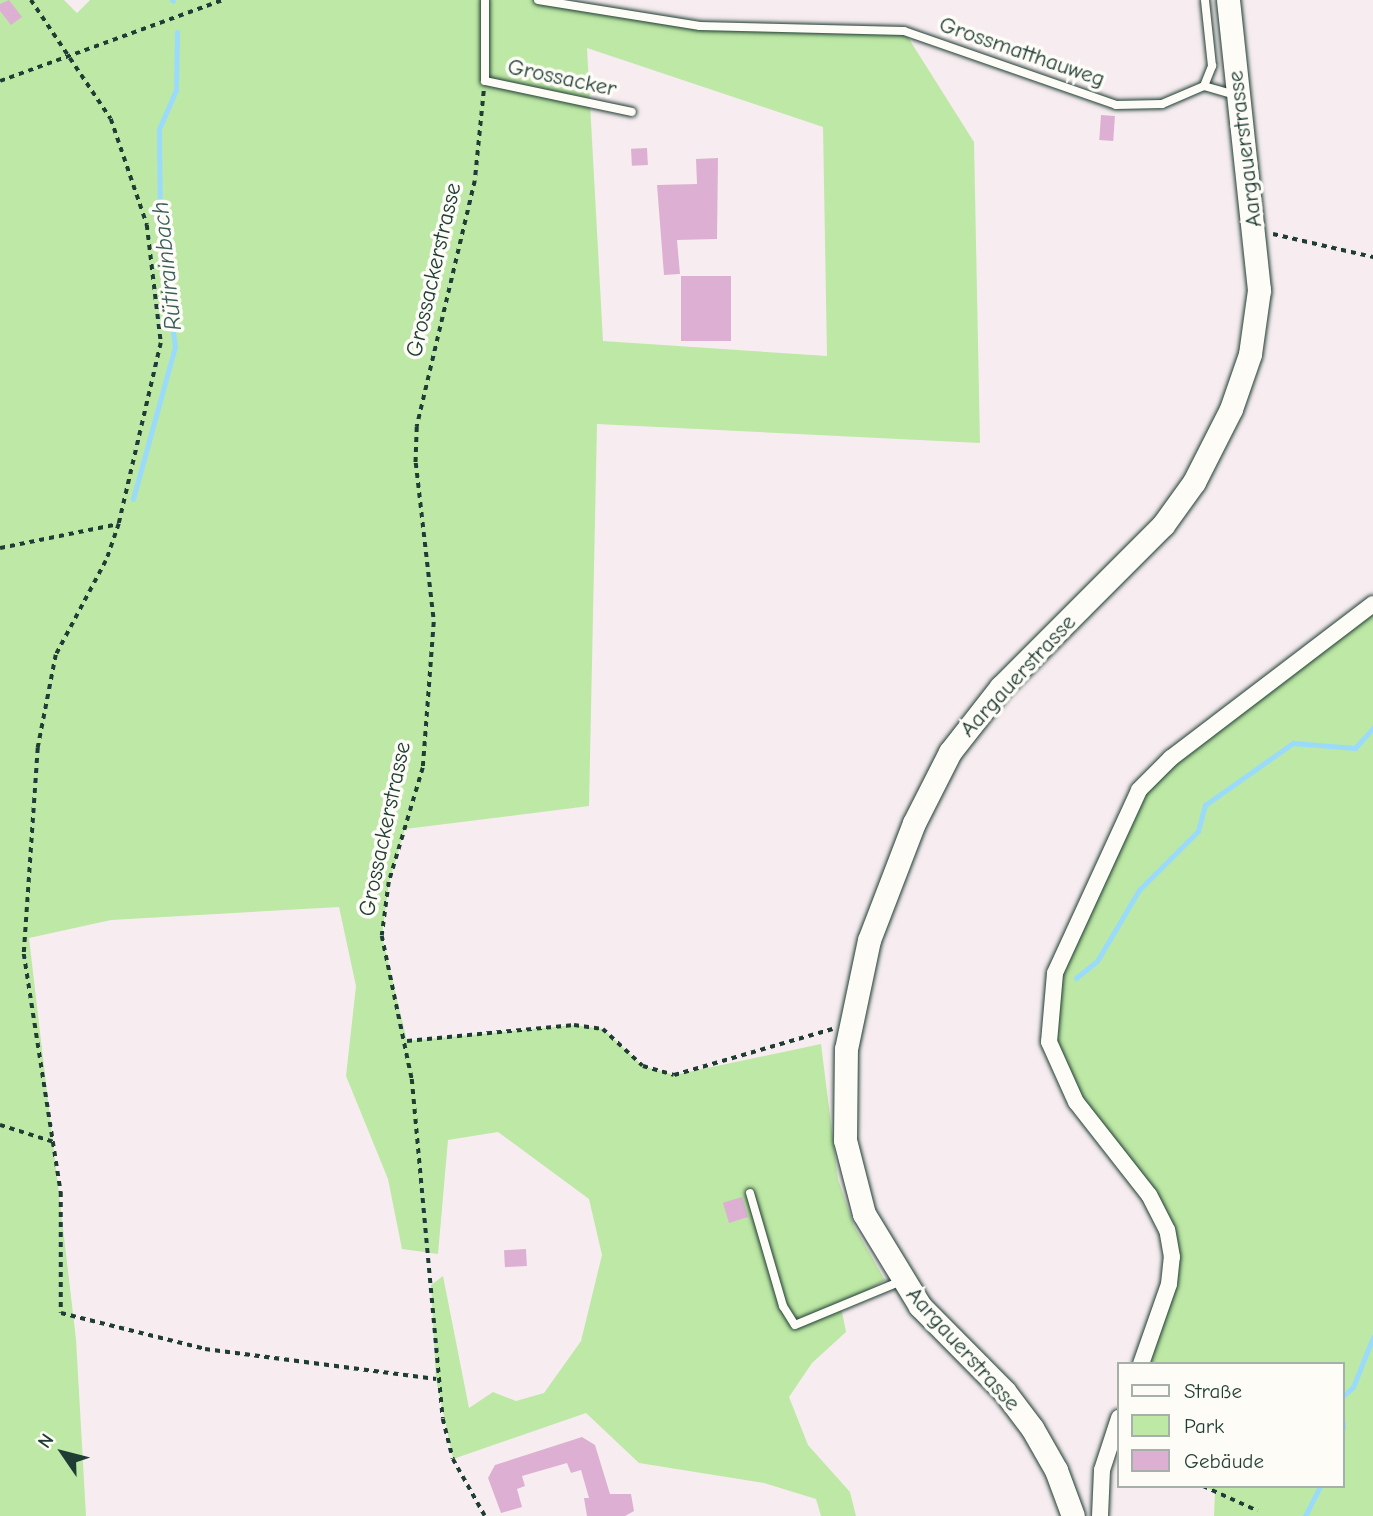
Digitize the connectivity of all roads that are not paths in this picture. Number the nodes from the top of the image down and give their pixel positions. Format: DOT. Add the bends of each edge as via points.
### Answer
graph roads {
  1 [pos="485,0"];
  2 [pos="538,0"];
  3 [pos="1205,0"];
  4 [pos="1228,0"];
  5 [pos="1204,86"];
  6 [pos="1239,96"];
  7 [pos="632,112"];
  8 [pos="1373,604"];
  9 [pos="750,1193"];
  10 [pos="901,1281"];
  11 [pos="1142,1362"];
  12 [pos="1118,1421"];
  13 [pos="1073,1516"];
  14 [pos="1100,1516"];
  1 -- 7 [label="lane, Grossacker" via="485,81"];
  2 -- 5 [label="lane, Grossmatthauweg" via="701,26 904,31 1116,105 1162,104"];
  3 -- 5 [label="lane" via="1212,66"];
  4 -- 6 [label="main road, Aargauerstrasse"];
  5 -- 6 [label="lane"];
  6 -- 10 [label="main road, Aargauerstrasse" via="1259,290 1254,337 1239,389 1215,445 1163,525 1001,687 950,751 884,898 849,1024 842,1100 852,1180 864,1214"];
  8 -- 11 [label="street" via="1171,758 1139,790 1055,974 1049,1042 1076,1102 1149,1195 1167,1230 1172,1257 1169,1284"];
  9 -- 10 [label="lane" via="783,1306 795,1325"];
  10 -- 13 [label="main road, Aargauerstrasse" via="1021,1413 1063,1486"];
  12 -- 14 [label="street" via="1102,1470"];
}
